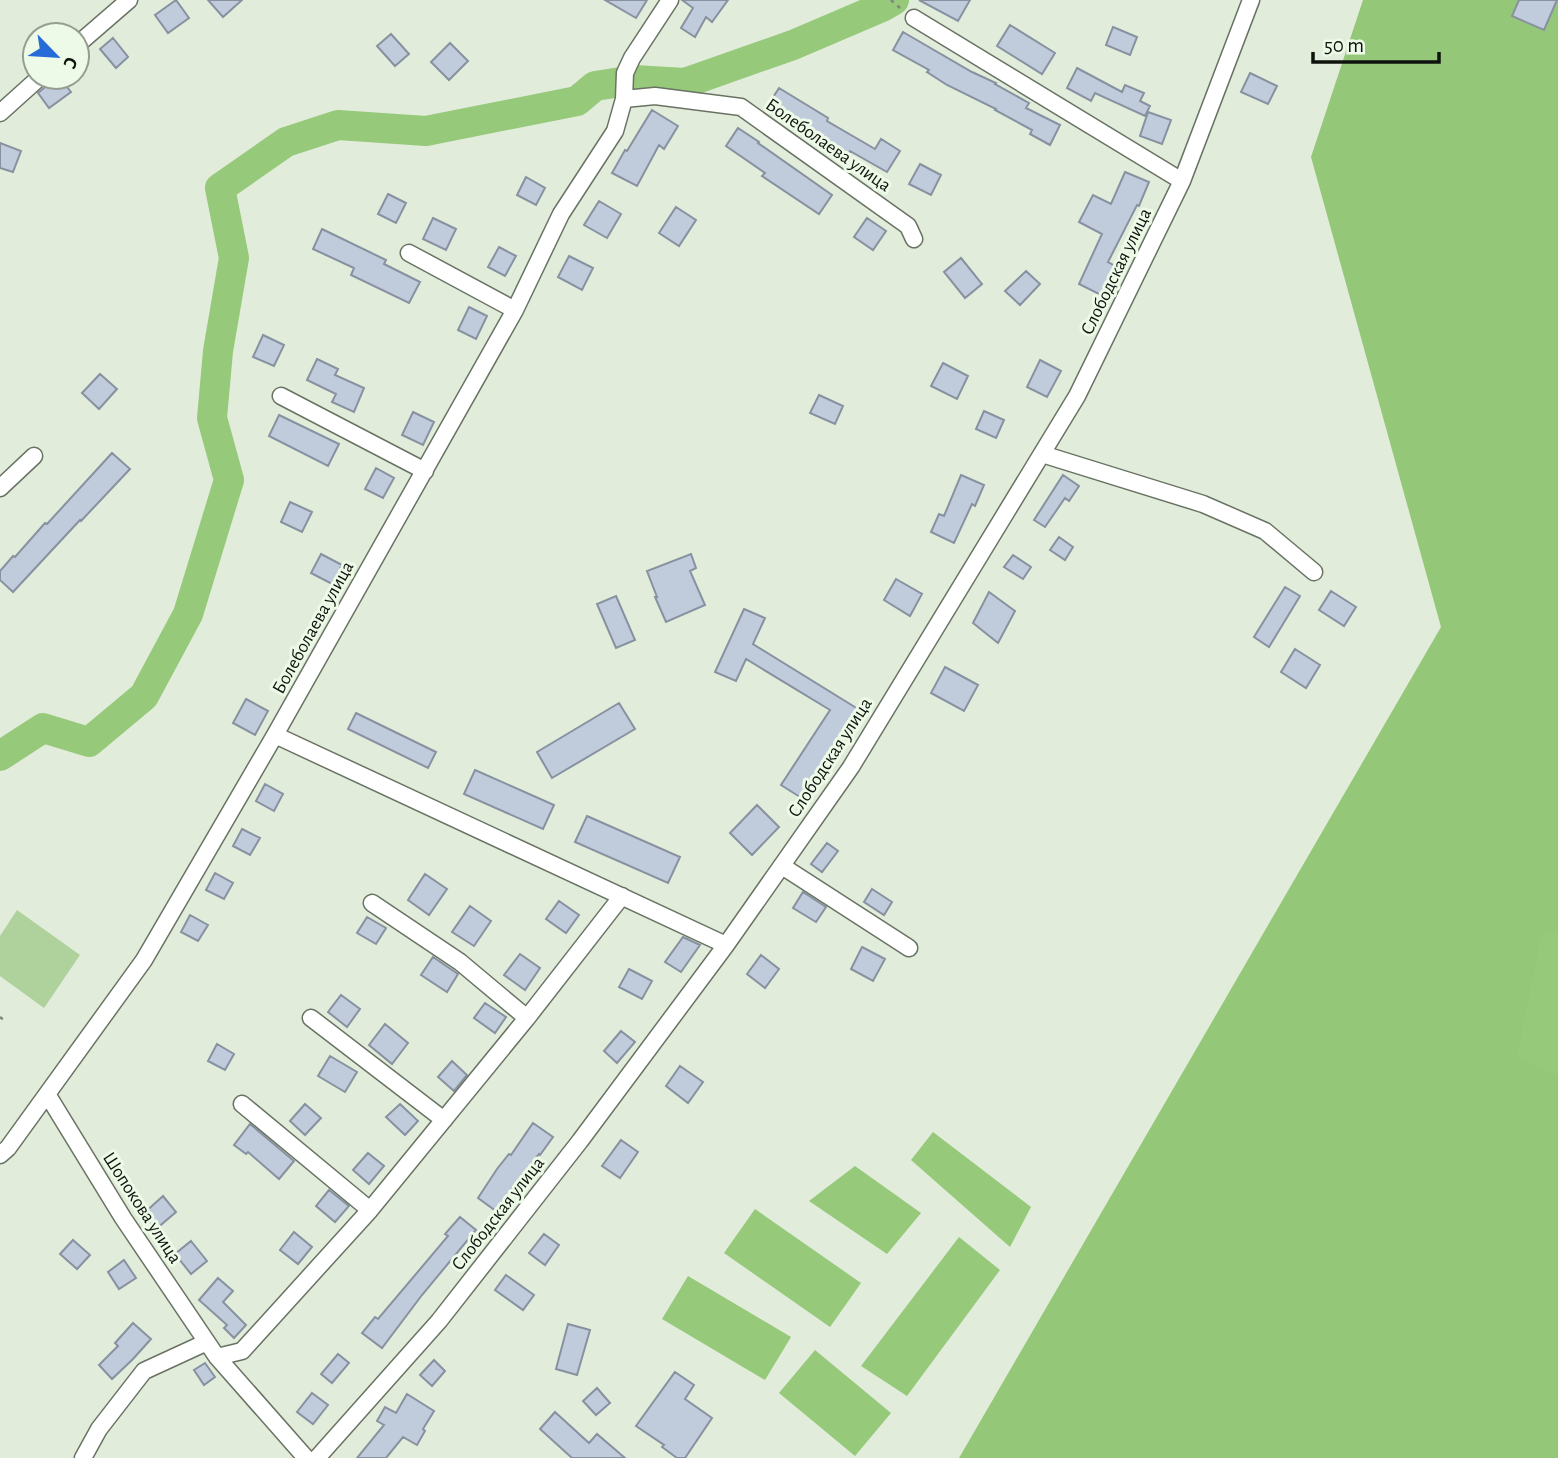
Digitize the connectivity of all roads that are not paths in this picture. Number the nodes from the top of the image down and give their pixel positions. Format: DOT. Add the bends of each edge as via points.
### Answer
graph roads {
  1 [pos="129,0"];
  2 [pos="670,0"];
  3 [pos="1251,0"];
  4 [pos="914,18"];
  5 [pos="91,33"];
  6 [pos="24,91"];
  7 [pos="624,99"];
  8 [pos="0,113"];
  9 [pos="1182,181"];
  10 [pos="914,239"];
  11 [pos="409,253"];
  12 [pos="515,310"];
  13 [pos="281,396"];
  14 [pos="1042,454"];
  15 [pos="34,456"];
  16 [pos="425,471"];
  17 [pos="0,488"];
  18 [pos="1314,572"];
  19 [pos="275,735"];
  20 [pos="782,866"];
  21 [pos="622,896"];
  22 [pos="372,903"];
  23 [pos="726,945"];
  24 [pos="909,948"];
  25 [pos="311,1018"];
  26 [pos="527,1018"];
  27 [pos="47,1094"];
  28 [pos="242,1104"];
  29 [pos="444,1120"];
  30 [pos="0,1155"];
  31 [pos="370,1210"];
  32 [pos="207,1342"];
  33 [pos="217,1357"];
  34 [pos="83,1458"];
  35 [pos="306,1458"];
  36 [pos="317,1458"];
  1 -- 5 [label="street"];
  2 -- 7 [label="street, Болеболаева улица" via="625,73"];
  3 -- 9 [label="street, Слободская улица"];
  4 -- 9 [label="street"];
  6 -- 8 [label="street"];
  7 -- 10 [label="street, Болеболаева улица" via="655,96 741,107 908,226"];
  7 -- 12 [label="street, Болеболаева улица" via="615,131 561,214"];
  9 -- 14 [label="street, Слободская улица" via="1077,396"];
  11 -- 12 [label="street"];
  12 -- 16 [label="street, Болеболаева улица"];
  13 -- 16 [label="street"];
  14 -- 18 [label="street" via="1203,504 1265,531"];
  14 -- 20 [label="street, Слободская улица" via="850,767"];
  15 -- 17 [label="street"];
  16 -- 19 [label="street, Болеболаева улица"];
  19 -- 21 [label="street"];
  19 -- 27 [label="street, Болеболаева улица" via="144,960"];
  20 -- 23 [label="street, Слободская улица"];
  20 -- 24 [label="street"];
  21 -- 23 [label="street"];
  21 -- 26 [label="street"];
  22 -- 26 [label="street" via="460,962"];
  23 -- 36 [label="street, Слободская улица" via="439,1321"];
  25 -- 29 [label="street"];
  26 -- 29 [label="street"];
  27 -- 30 [label="street, Болеболаева улица"];
  27 -- 32 [label="street, Шопокова улица" via="123,1219"];
  28 -- 31 [label="street"];
  29 -- 31 [label="street"];
  31 -- 33 [label="street" via="242,1351"];
  32 -- 33 [label="street, Шопокова улица"];
  32 -- 34 [label="street" via="144,1371 99,1429"];
  33 -- 35 [label="street, Шопокова улица"];
}
